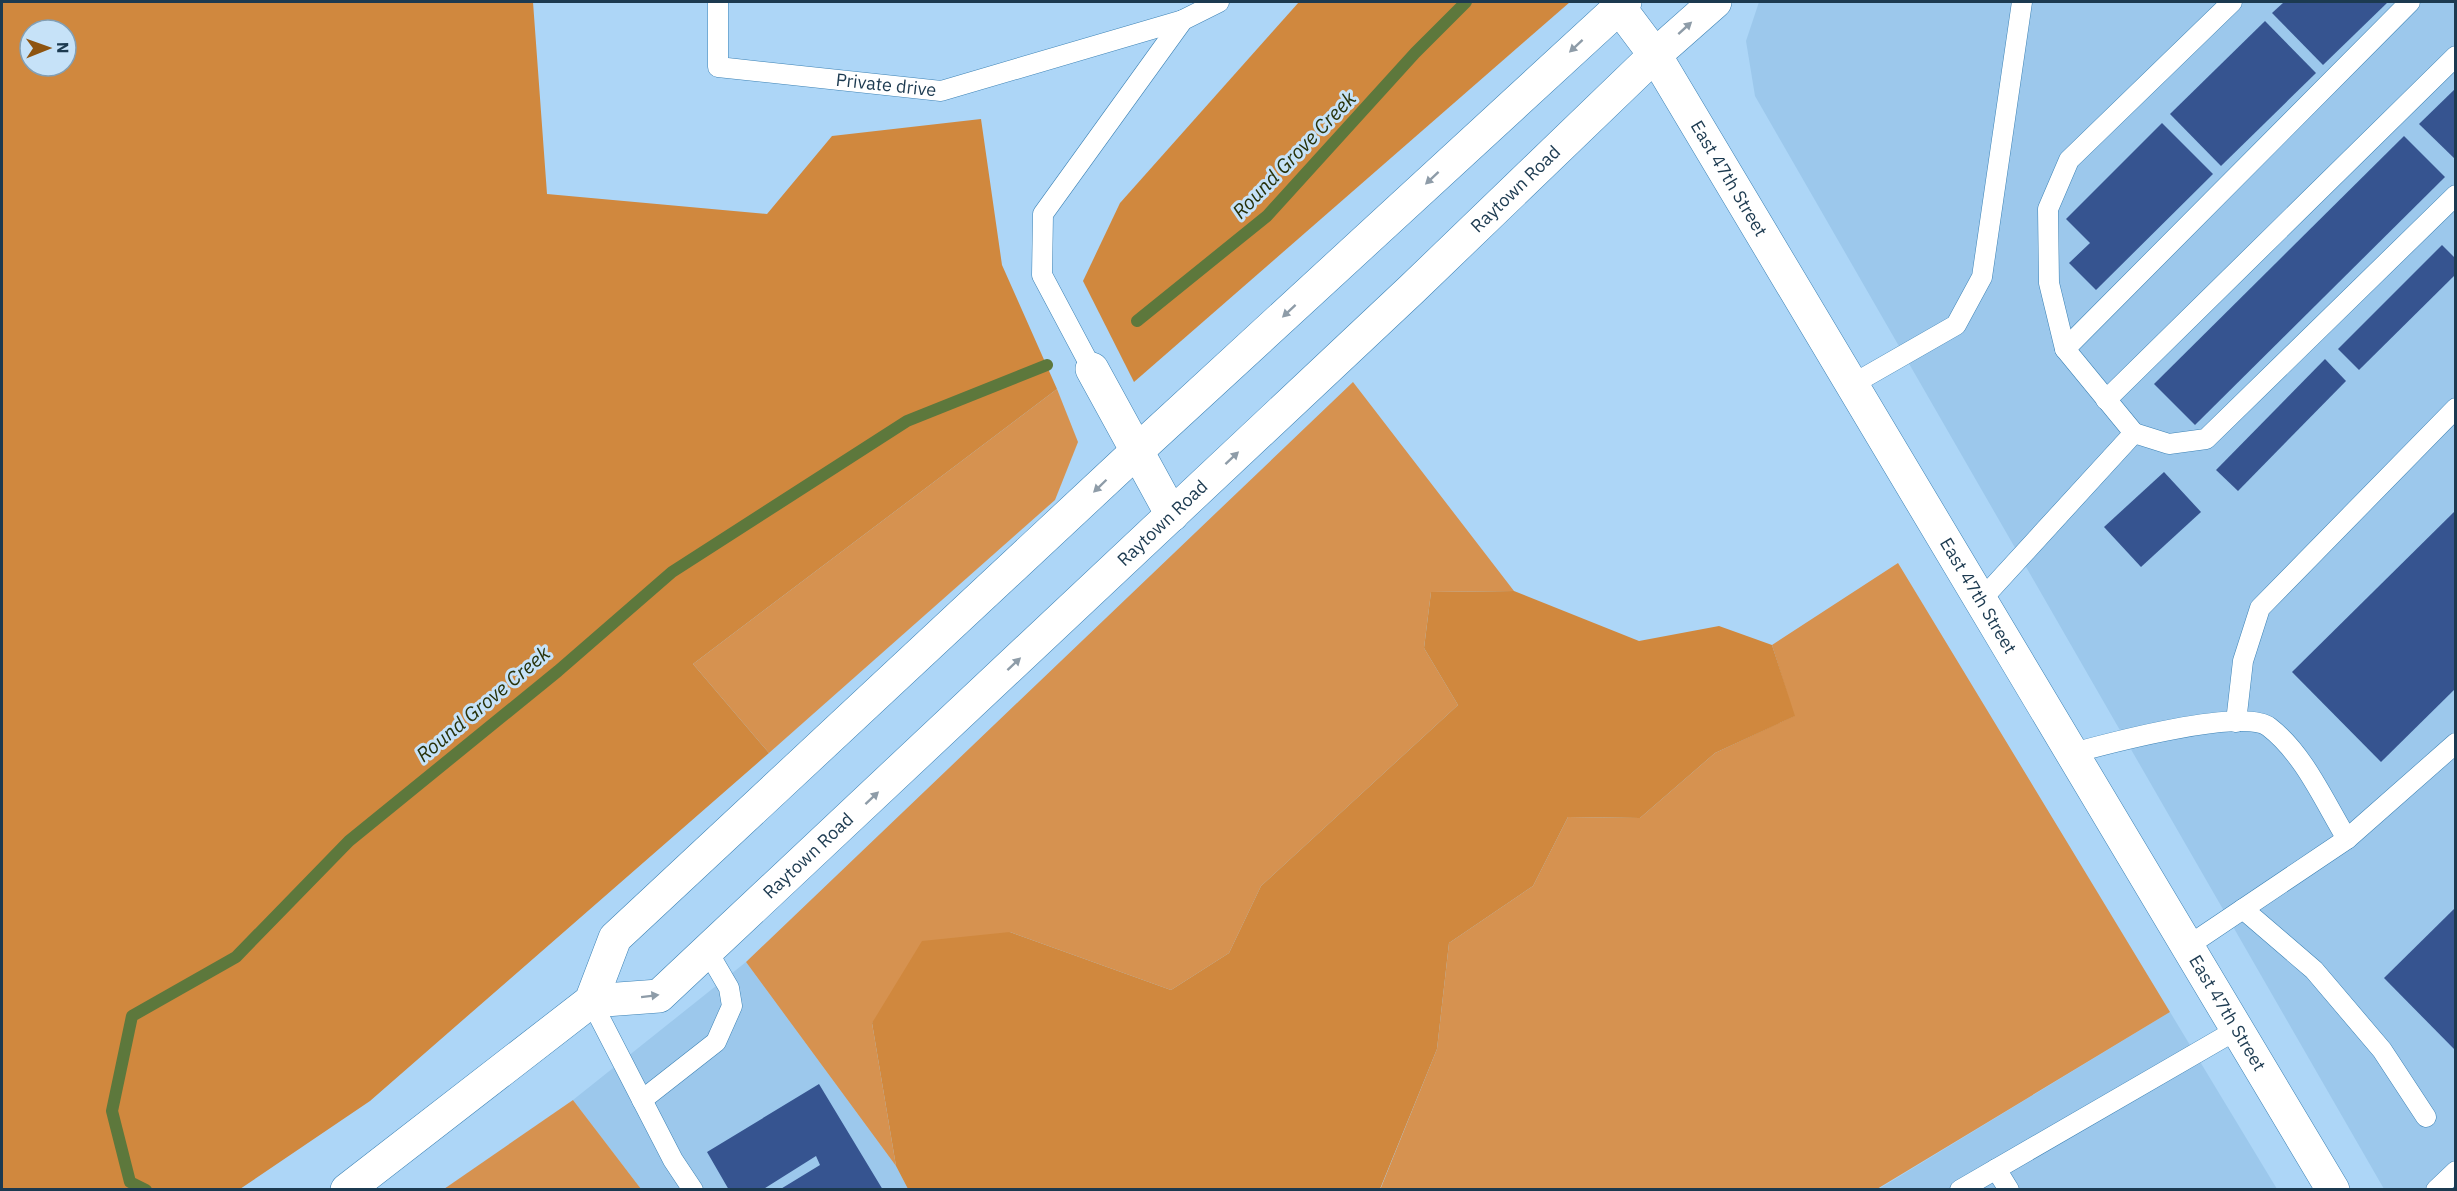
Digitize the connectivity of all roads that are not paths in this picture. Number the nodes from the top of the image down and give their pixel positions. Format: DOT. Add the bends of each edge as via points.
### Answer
graph roads {
  1 [pos="718,2"];
  2 [pos="1219,2"];
  3 [pos="1715,2"];
  4 [pos="2022,2"];
  5 [pos="2232,2"];
  6 [pos="2410,2"];
  7 [pos="1622,4"];
  8 [pos="1183,20"];
  9 [pos="1655,54"];
  10 [pos="2456,57"];
  11 [pos="2456,195"];
  12 [pos="2065,349"];
  13 [pos="1092,369"];
  14 [pos="1853,384"];
  15 [pos="2106,400"];
  16 [pos="2456,408"];
  17 [pos="2134,434"];
  18 [pos="1137,451"];
  19 [pos="1172,515"];
  20 [pos="1982,599"];
  21 [pos="2236,722"];
  22 [pos="2456,743"];
  23 [pos="2073,753"];
  24 [pos="2347,839"];
  25 [pos="2243,909"];
  26 [pos="2188,946"];
  27 [pos="708,952"];
  28 [pos="591,1001"];
  29 [pos="2238,1029"];
  30 [pos="642,1100"];
  31 [pos="2427,1117"];
  32 [pos="1996,1169"];
  33 [pos="2456,1171"];
  34 [pos="347,1190"];
  35 [pos="693,1190"];
  36 [pos="1960,1190"];
  37 [pos="2009,1190"];
  38 [pos="2333,1190"];
  39 [pos="2436,1190"];
  1 -- 8 [label="lane, Private drive" via="718,67 941,91"];
  2 -- 8 [label="lane, Private drive"];
  9 -- 3 [label="main road, Raytown Road, one-way"];
  4 -- 14 [label="lane" via="1982,277 1956,325"];
  5 -- 12 [label="lane" via="2069,160 2048,208 2049,283"];
  6 -- 12 [label="lane"];
  7 -- 9 [label="main road, East 47th Street"];
  7 -- 18 [label="main road, one-way"];
  8 -- 13 [label="lane, Private drive" via="1043,214 1042,275"];
  9 -- 14 [label="main road, East 47th Street"];
  19 -- 9 [label="main road, Raytown Road, one-way"];
  10 -- 15 [label="lane"];
  11 -- 17 [label="lane" via="2206,439 2169,444"];
  12 -- 15 [label="lane"];
  13 -- 18 [label="main road"];
  14 -- 20 [label="main road, East 47th Street"];
  15 -- 17 [label="lane"];
  16 -- 21 [label="lane" via="2260,608 2243,661"];
  17 -- 20 [label="lane"];
  18 -- 19 [label="main road"];
  18 -- 28 [label="main road, one-way" via="615,938"];
  27 -- 19 [label="main road, Raytown Road, one-way"];
  20 -- 23 [label="main road, East 47th Street"];
  21 -- 23 [label="lane" via="2153,732"];
  21 -- 24 [label="lane" via="2250,720 2268,725 2295,752"];
  22 -- 24 [label="lane"];
  23 -- 26 [label="main road, East 47th Street"];
  24 -- 25 [label="lane"];
  25 -- 26 [label="lane"];
  25 -- 31 [label="lane" via="2314,970 2382,1050"];
  26 -- 29 [label="main road, East 47th Street"];
  28 -- 27 [label="main road, Raytown Road, one-way" via="659,996"];
  27 -- 30 [label="lane" via="729,988 732,1006 716,1042"];
  28 -- 30 [label="lane"];
  28 -- 34 [label="main road"];
  29 -- 32 [label="lane"];
  29 -- 38 [label="main road, East 47th Street"];
  30 -- 35 [label="lane"];
  32 -- 36 [label="lane"];
  32 -- 37 [label="lane"];
  33 -- 39 [label="lane"];
}
